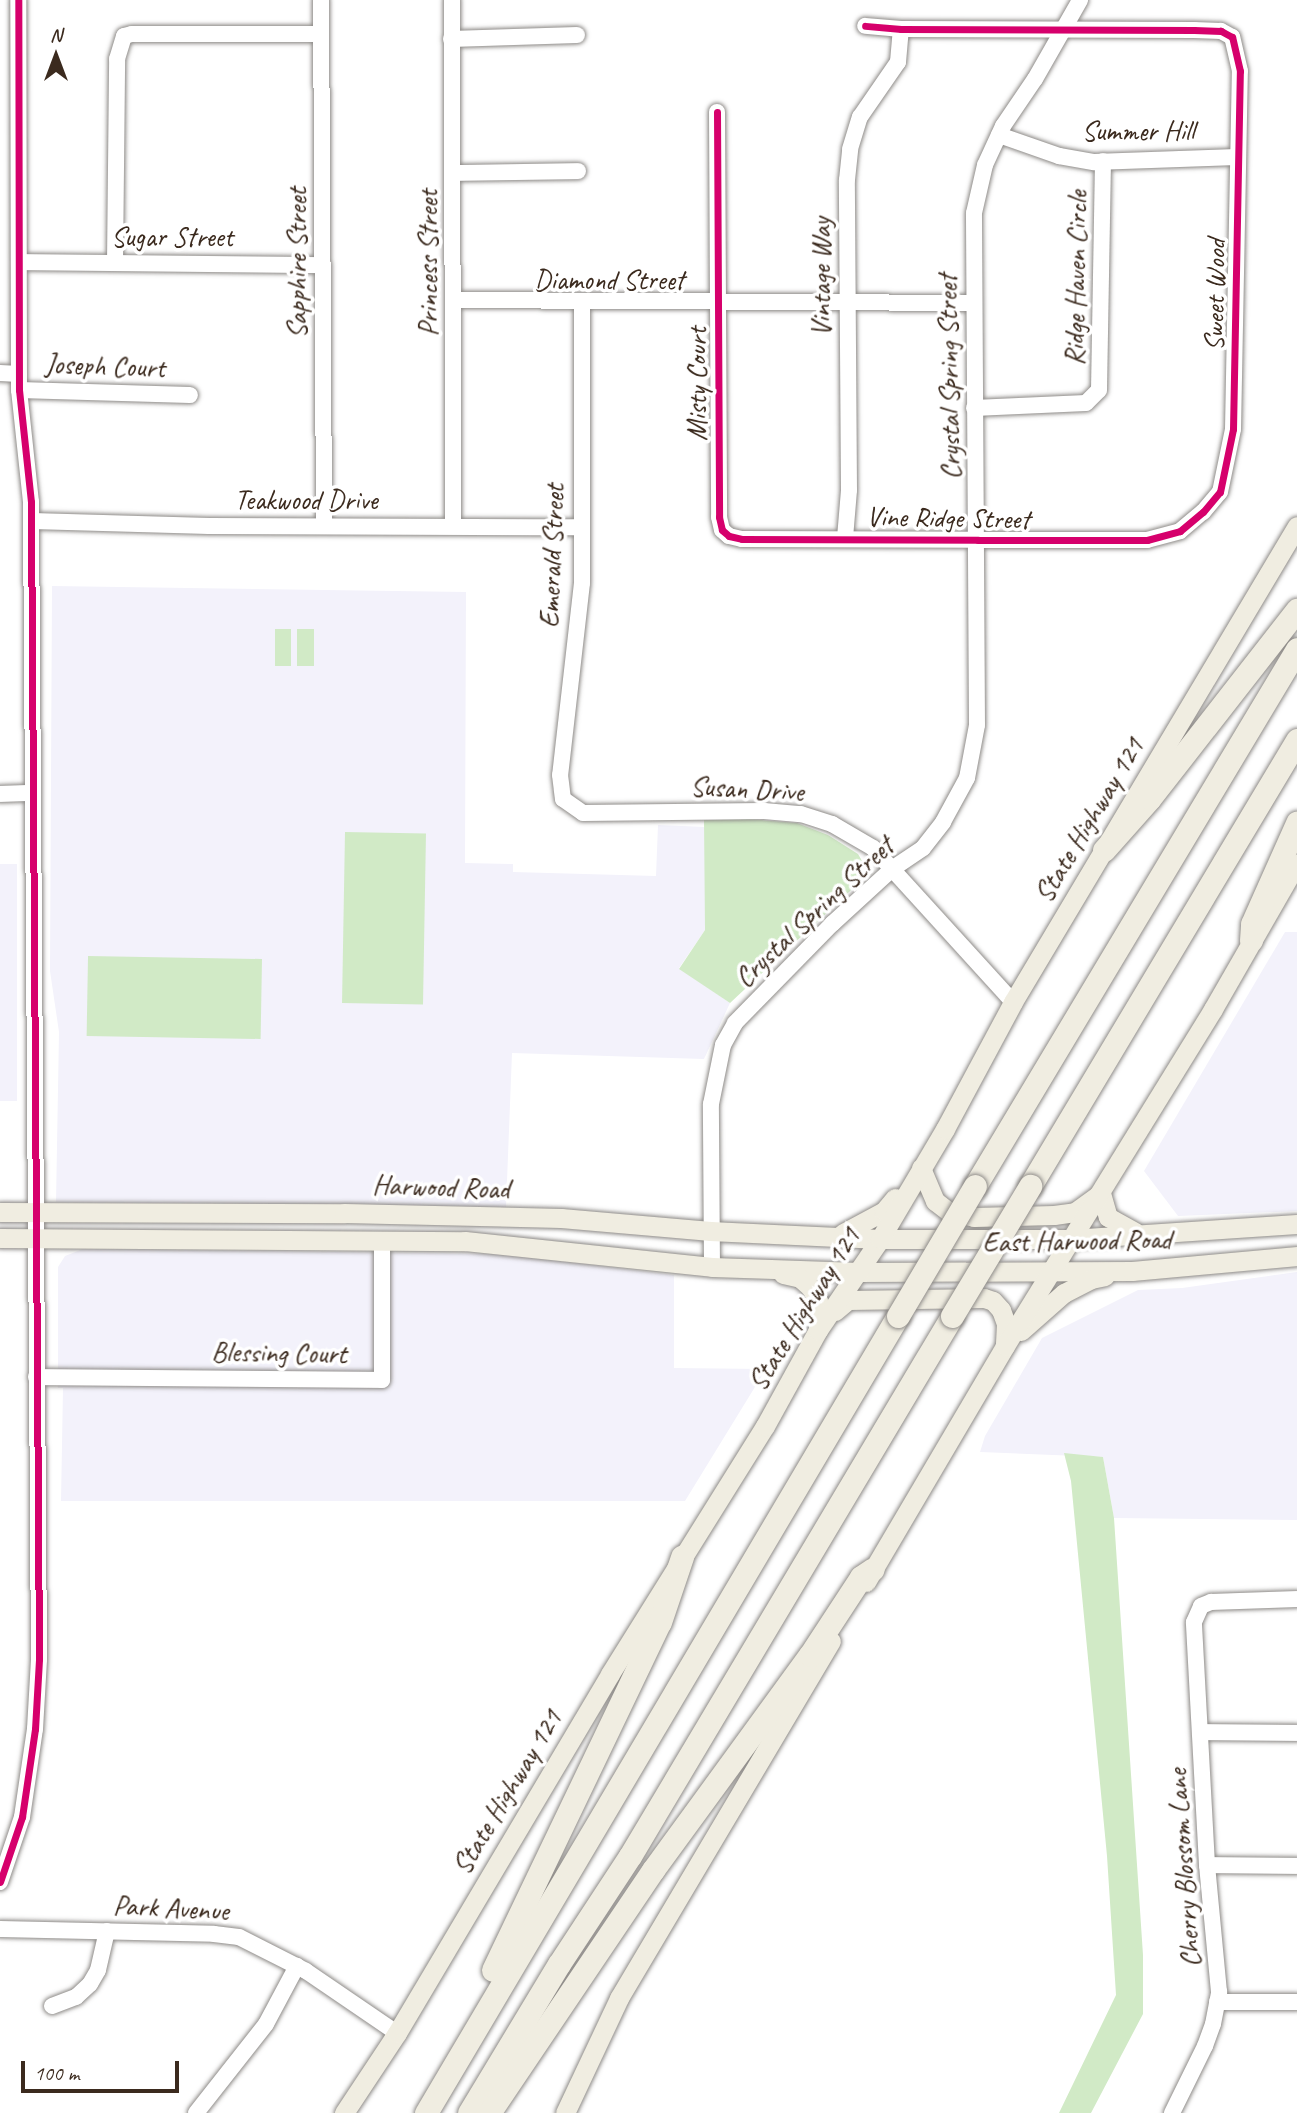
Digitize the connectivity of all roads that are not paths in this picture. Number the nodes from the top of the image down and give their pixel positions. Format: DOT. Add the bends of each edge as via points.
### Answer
graph roads {
  1 [pos="18,0"];
  2 [pos="321,0"];
  3 [pos="452,0"];
  4 [pos="1080,0"];
  5 [pos="865,26"];
  6 [pos="901,29"];
  7 [pos="1063,29"];
  8 [pos="321,34"];
  9 [pos="577,35"];
  10 [pos="451,39"];
  11 [pos="717,111"];
  12 [pos="999,135"];
  13 [pos="1237,157"];
  14 [pos="1104,161"];
  15 [pos="578,171"];
  16 [pos="454,173"];
  17 [pos="20,262"];
  18 [pos="115,263"];
  19 [pos="323,265"];
  20 [pos="454,300"];
  21 [pos="582,301"];
  22 [pos="718,302"];
  23 [pos="848,302"];
  24 [pos="973,303"];
  25 [pos="0,373"];
  26 [pos="19,382"];
  27 [pos="190,395"];
  28 [pos="974,408"];
  29 [pos="32,521"];
  30 [pos="324,526"];
  31 [pos="453,526"];
  32 [pos="1297,526"];
  33 [pos="581,527"];
  34 [pos="722,530"];
  35 [pos="1175,533"];
  36 [pos="845,538"];
  37 [pos="978,540"];
  38 [pos="1297,610"];
  39 [pos="1297,649"];
  40 [pos="1297,740"];
  41 [pos="0,793"];
  42 [pos="33,793"];
  43 [pos="572,808"];
  44 [pos="1297,823"];
  45 [pos="1104,850"];
  46 [pos="1297,863"];
  47 [pos="892,869"];
  48 [pos="1251,940"];
  49 [pos="1013,1002"];
  50 [pos="921,1168"];
  51 [pos="1101,1193"];
  52 [pos="0,1212"];
  53 [pos="35,1212"];
  54 [pos="223,1213"];
  55 [pos="383,1214"];
  56 [pos="561,1218"];
  57 [pos="1297,1224"];
  58 [pos="709,1231"];
  59 [pos="1135,1232"];
  60 [pos="837,1235"];
  61 [pos="0,1238"];
  62 [pos="36,1238"];
  63 [pos="215,1239"];
  64 [pos="880,1239"];
  65 [pos="1072,1239"];
  66 [pos="382,1240"];
  67 [pos="559,1250"];
  68 [pos="1297,1256"];
  69 [pos="712,1267"];
  70 [pos="764,1270"];
  71 [pos="1051,1270"];
  72 [pos="1132,1271"];
  73 [pos="859,1272"];
  74 [pos="818,1330"];
  75 [pos="1004,1346"];
  76 [pos="36,1377"];
  77 [pos="682,1557"];
  78 [pos="873,1569"];
  79 [pos="1297,1599"];
  80 [pos="1200,1732"];
  81 [pos="1297,1733"];
  82 [pos="1207,1865"];
  83 [pos="1297,1866"];
  84 [pos="0,1882"];
  85 [pos="0,1929"];
  86 [pos="107,1931"];
  87 [pos="297,1966"];
  88 [pos="1217,2002"];
  89 [pos="1297,2002"];
  90 [pos="52,2006"];
  91 [pos="397,2034"];
  92 [pos="430,2106"];
  93 [pos="196,2113"];
  94 [pos="344,2113"];
  95 [pos="469,2113"];
  96 [pos="489,2113"];
  97 [pos="565,2113"];
  98 [pos="1172,2113"];
  1 -- 17 [label="street"];
  2 -- 8 [label="street, Sapphire Street"];
  3 -- 10 [label="street, Princess Street"];
  4 -- 7 [label="street, Crystal Spring Street"];
  5 -- 6 [label="street"];
  6 -- 7 [label="street"];
  6 -- 23 [label="street, Vintage Way" via="898,62 860,117 850,149"];
  7 -- 12 [label="street, Crystal Spring Street"];
  7 -- 13 [label="street, Sweet Wood" via="1222,31 1232,37 1240,71"];
  8 -- 18 [label="street" via="124,36 117,59"];
  8 -- 19 [label="street, Sapphire Street"];
  9 -- 10 [label="street"];
  10 -- 16 [label="street, Princess Street"];
  11 -- 22 [label="street, Misty Court"];
  12 -- 14 [label="street, Summer Hill" via="1059,156"];
  12 -- 24 [label="street, Crystal Spring Street" via="985,165 974,213"];
  13 -- 14 [label="street, Summer Hill"];
  13 -- 35 [label="street, Sweet Wood" via="1236,355 1228,464 1220,492"];
  14 -- 28 [label="street, Ridge Haven Circle" via="1099,390 1086,403"];
  15 -- 16 [label="street"];
  16 -- 20 [label="street, Princess Street"];
  17 -- 18 [label="street, Sugar Street"];
  17 -- 26 [label="street"];
  18 -- 19 [label="street, Sugar Street"];
  19 -- 30 [label="street, Sapphire Street"];
  20 -- 21 [label="street, Diamond Street"];
  20 -- 31 [label="street, Princess Street"];
  21 -- 22 [label="street, Diamond Street"];
  21 -- 33 [label="street, Emerald Street"];
  22 -- 23 [label="street, Diamond Street"];
  22 -- 34 [label="street, Misty Court"];
  23 -- 24 [label="street, Diamond Street"];
  23 -- 36 [label="street, Vintage Way"];
  24 -- 28 [label="street, Crystal Spring Street"];
  25 -- 26 [label="street, Joseph Court"];
  26 -- 27 [label="street, Joseph Court"];
  26 -- 29 [label="street"];
  28 -- 37 [label="street, Crystal Spring Street"];
  29 -- 30 [label="street, Teakwood Drive"];
  29 -- 42 [label="street"];
  30 -- 31 [label="street, Teakwood Drive"];
  31 -- 33 [label="street, Teakwood Drive"];
  32 -- 45 [label="main road, State Highway 121"];
  33 -- 43 [label="street, Emerald Street" via="582,583 560,775 563,799"];
  34 -- 36 [label="street, Vine Ridge Street" via="742,539"];
  35 -- 37 [label="street, Vine Ridge Street" via="1147,540"];
  36 -- 37 [label="street, Vine Ridge Street"];
  37 -- 47 [label="street, Crystal Spring Street" via="977,724 967,778 923,848"];
  38 -- 45 [label="highway"];
  39 -- 92 [label="highway, bridge"];
  40 -- 95 [label="highway, bridge" via="630,1856"];
  41 -- 42 [label="street"];
  42 -- 53 [label="street"];
  43 -- 47 [label="street, Susan Drive" via="583,813 801,814 859,839"];
  44 -- 48 [label="highway" via="1252,924"];
  45 -- 49 [label="main road, State Highway 121"];
  46 -- 48 [label="main road"];
  47 -- 49 [label="street, Susan Drive"];
  47 -- 58 [label="street, Crystal Spring Street" via="760,993 723,1045 711,1104"];
  48 -- 51 [label="main road"];
  49 -- 50 [label="main road, State Highway 121"];
  50 -- 51 [label="main road" via="935,1201 948,1212 974,1217 1075,1212"];
  50 -- 60 [label="main road" via="884,1211"];
  50 -- 64 [label="main road, State Highway 121"];
  51 -- 59 [label="main road" via="1108,1217"];
  51 -- 65 [label="main road"];
  52 -- 53 [label="main road, Harwood Road"];
  53 -- 54 [label="main road, Harwood Road"];
  53 -- 62 [label="street"];
  54 -- 55 [label="main road, Harwood Road"];
  54 -- 63 [label="main road"];
  55 -- 56 [label="main road, Harwood Road"];
  55 -- 66 [label="main road"];
  56 -- 58 [label="main road, Harwood Road"];
  56 -- 67 [label="main road"];
  57 -- 59 [label="main road, East Harwood Road" via="1228,1231"];
  58 -- 60 [label="main road, Harwood Road"];
  58 -- 69 [label="street, Crystal Spring Street"];
  59 -- 65 [label="main road, East Harwood Road"];
  60 -- 64 [label="main road, Harwood Road"];
  61 -- 62 [label="main road, Harwood Road"];
  62 -- 63 [label="main road, Harwood Road"];
  62 -- 76 [label="street"];
  63 -- 66 [label="main road, Harwood Road"];
  64 -- 65 [label="main road, East Harwood Road"];
  64 -- 73 [label="main road, State Highway 121"];
  65 -- 71 [label="main road"];
  66 -- 67 [label="main road, Harwood Road" via="465,1241"];
  66 -- 76 [label="street, Blessing Court" via="382,1380"];
  67 -- 69 [label="main road, Harwood Road"];
  68 -- 72 [label="main road, East Harwood Road"];
  69 -- 70 [label="main road, Harwood Road"];
  70 -- 73 [label="main road, Harwood Road"];
  70 -- 74 [label="main road" via="800,1278 811,1288 818,1301"];
  71 -- 72 [label="main road, East Harwood Road"];
  71 -- 73 [label="main road, East Harwood Road"];
  71 -- 75 [label="main road"];
  72 -- 75 [label="main road" via="1091,1279 1064,1293"];
  73 -- 74 [label="main road, State Highway 121"];
  74 -- 75 [label="main road" via="848,1300 985,1298 1001,1310 1006,1324"];
  74 -- 77 [label="main road, State Highway 121" via="765,1426"];
  75 -- 78 [label="main road"];
  76 -- 84 [label="street" via="39,1590 35,1729 22,1817"];
  77 -- 91 [label="main road, State Highway 121"];
  77 -- 92 [label="highway" via="660,1622 566,1821 437,2073"];
  78 -- 96 [label="highway" via="861,1577 810,1655 653,1870"];
  78 -- 97 [label="main road" via="619,1998"];
  79 -- 80 [label="street, Cherry Blossom Lane" via="1226,1599 1198,1610 1194,1622"];
  80 -- 81 [label="street"];
  80 -- 82 [label="street, Cherry Blossom Lane"];
  82 -- 83 [label="street"];
  82 -- 88 [label="street, Cherry Blossom Lane" via="1218,1959"];
  85 -- 86 [label="street, Park Avenue"];
  86 -- 87 [label="street, Park Avenue" via="239,1937"];
  86 -- 90 [label="street" via="90,1984 76,1997"];
  87 -- 91 [label="street, Park Avenue"];
  87 -- 93 [label="street" via="266,2024"];
  88 -- 89 [label="street"];
  88 -- 98 [label="street, Cherry Blossom Lane" via="1205,2046"];
  91 -- 94 [label="main road, State Highway 121"];
}
